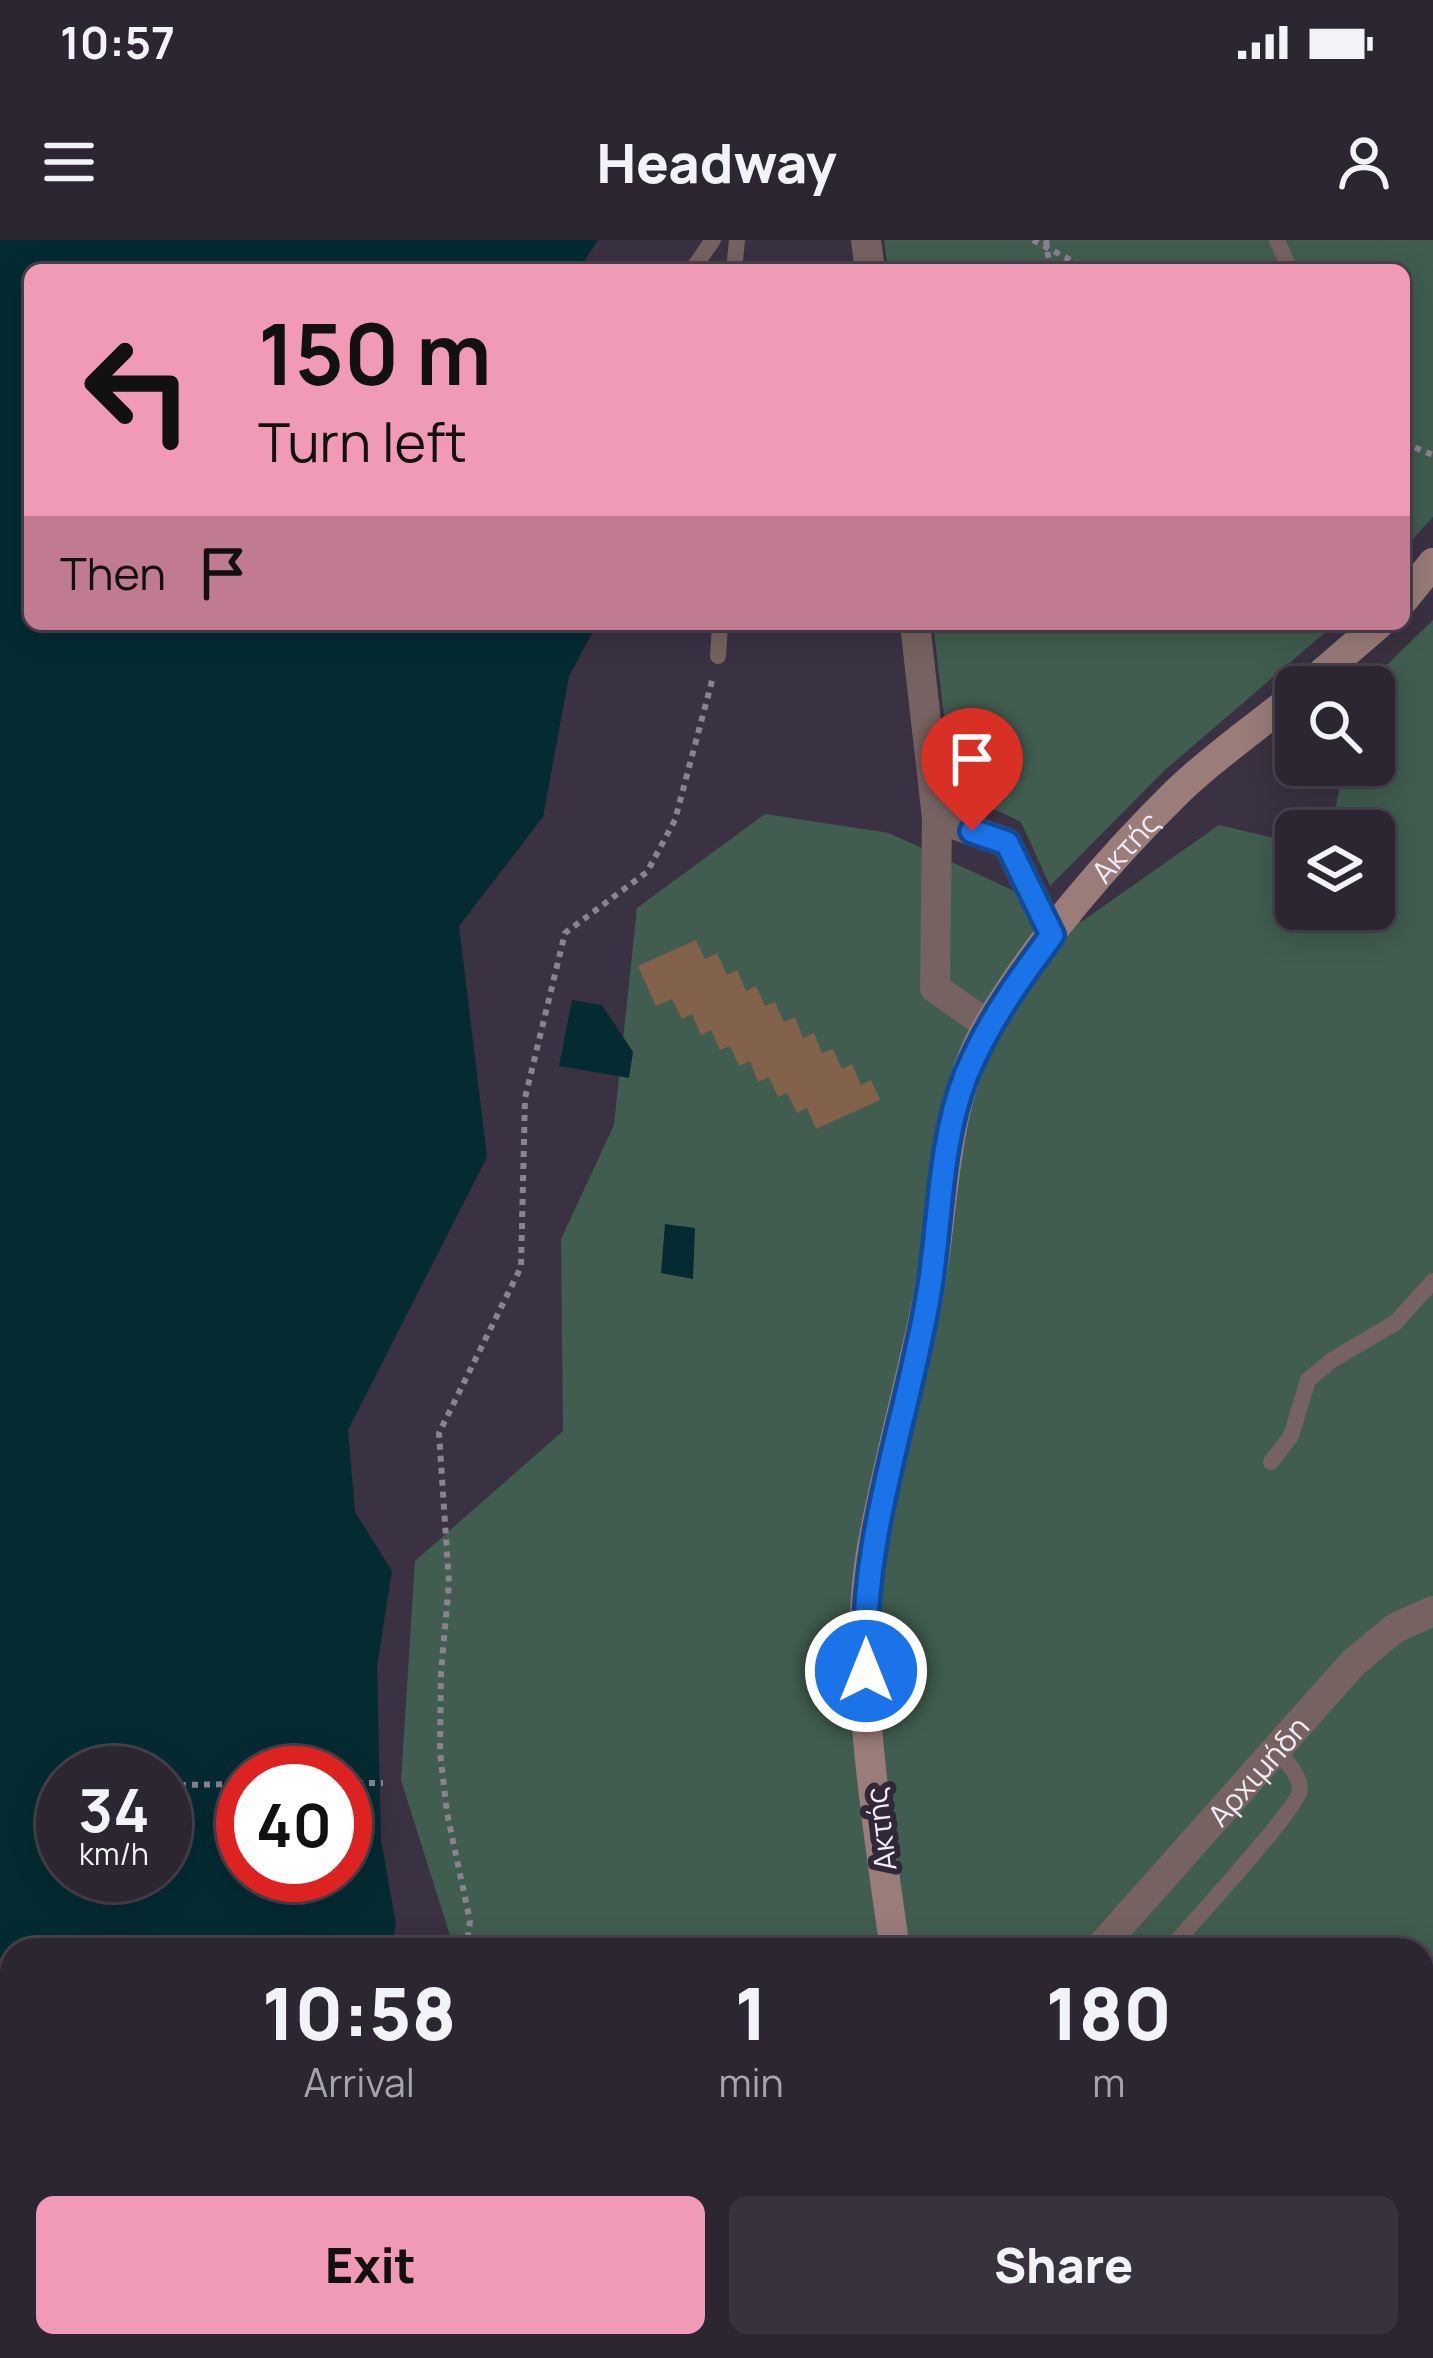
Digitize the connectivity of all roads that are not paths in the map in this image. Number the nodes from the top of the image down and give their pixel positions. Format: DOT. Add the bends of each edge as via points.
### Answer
graph roads {
  1 [pos="1433,563"];
  2 [pos="1410,592"];
  3 [pos="720,630"];
  4 [pos="916,630"];
  5 [pos="1372,630"];
  6 [pos="718,656"];
  7 [pos="1330,666"];
  8 [pos="1275,712"];
  9 [pos="937,818"];
  10 [pos="1052,935"];
  11 [pos="988,1025"];
  12 [pos="1433,1281"];
  13 [pos="1271,1462"];
  14 [pos="1433,1611"];
  15 [pos="1275,1748"];
  16 [pos="894,1938"];
  17 [pos="1109,1938"];
  18 [pos="1179,1938"];
  1 -- 2 [label="street"];
  3 -- 6 [label="lane"];
  4 -- 9 [label="street"];
  5 -- 7 [label="street"];
  8 -- 10 [label="street, Ακτής" via="1179,790"];
  9 -- 10 [label="street" via="1007,843"];
  9 -- 11 [label="street" via="935,988"];
  10 -- 11 [label="street, Ακτής"];
  11 -- 16 [label="street, Ακτής" via="949,1139 929,1294 871,1556 864,1634"];
  12 -- 13 [label="lane" via="1395,1323 1308,1380 1291,1436"];
  14 -- 15 [label="street, Αρχιμήδη" via="1395,1628 1352,1663"];
  15 -- 17 [label="street, Αρχιμήδη"];
  15 -- 18 [label="lane" via="1299,1796"];
}
